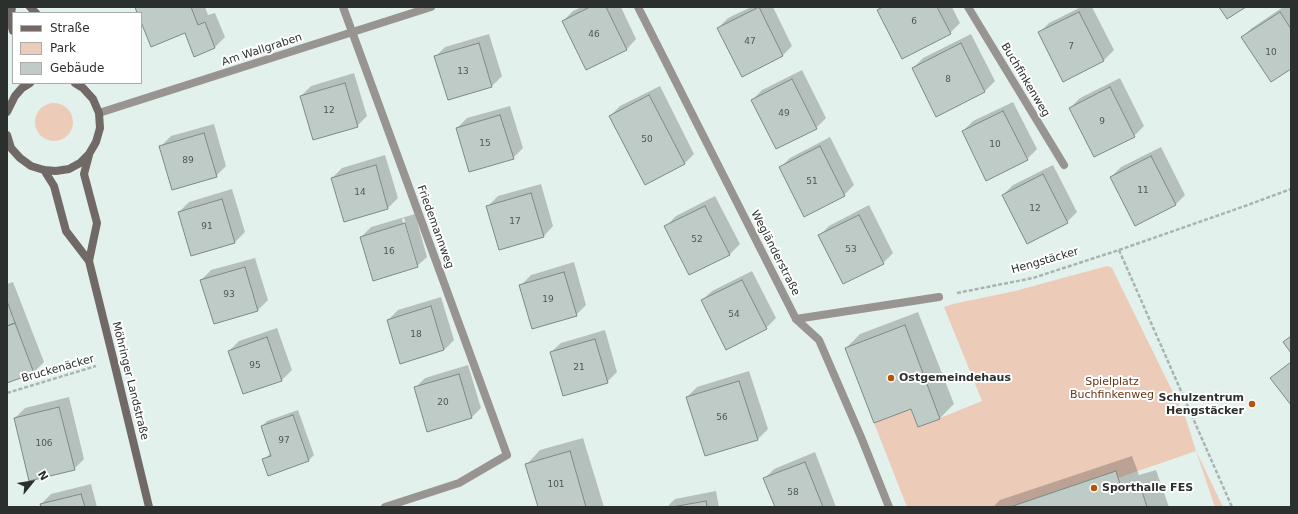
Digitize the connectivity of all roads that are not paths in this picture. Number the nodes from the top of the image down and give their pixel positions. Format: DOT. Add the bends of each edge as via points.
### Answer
graph roads {
  1 [pos="12,7"];
  2 [pos="343,7"];
  3 [pos="431,7"];
  4 [pos="638,7"];
  5 [pos="968,7"];
  6 [pos="12,28"];
  7 [pos="353,33"];
  8 [pos="76,84"];
  9 [pos="22,86"];
  10 [pos="7,112"];
  11 [pos="99,113"];
  12 [pos="7,135"];
  13 [pos="89,154"];
  14 [pos="1064,165"];
  15 [pos="44,170"];
  16 [pos="89,261"];
  17 [pos="939,296"];
  18 [pos="796,319"];
  19 [pos="148,507"];
  20 [pos="385,507"];
  21 [pos="889,507"];
  1 -- 6 [label="main road"];
  2 -- 7 [label="street, Friedemannweg"];
  3 -- 7 [label="street, Am Wallgraben"];
  4 -- 18 [label="street, Wegländerstraße"];
  5 -- 14 [label="street, Buchfinkenweg"];
  7 -- 11 [label="street, Am Wallgraben"];
  7 -- 20 [label="street, Friedemannweg" via="507,455 459,483"];
  8 -- 11 [label="main road, Möhringer Landstraße" via="93,99"];
  9 -- 10 [label="main road"];
  11 -- 13 [label="main road, Möhringer Landstraße" via="100,128"];
  12 -- 15 [label="main road, Möhringer Landstraße" via="12,148 20,158 31,166"];
  13 -- 15 [label="main road, Möhringer Landstraße" via="69,169 56,172"];
  13 -- 16 [label="main road, Möhringer Landstraße" via="84,174 97,223"];
  15 -- 16 [label="main road, Möhringer Landstraße" via="54,186 66,231"];
  16 -- 19 [label="main road, Möhringer Landstraße"];
  17 -- 18 [label="street"];
  18 -- 21 [label="street, Wegländerstraße" via="819,340"];
}
